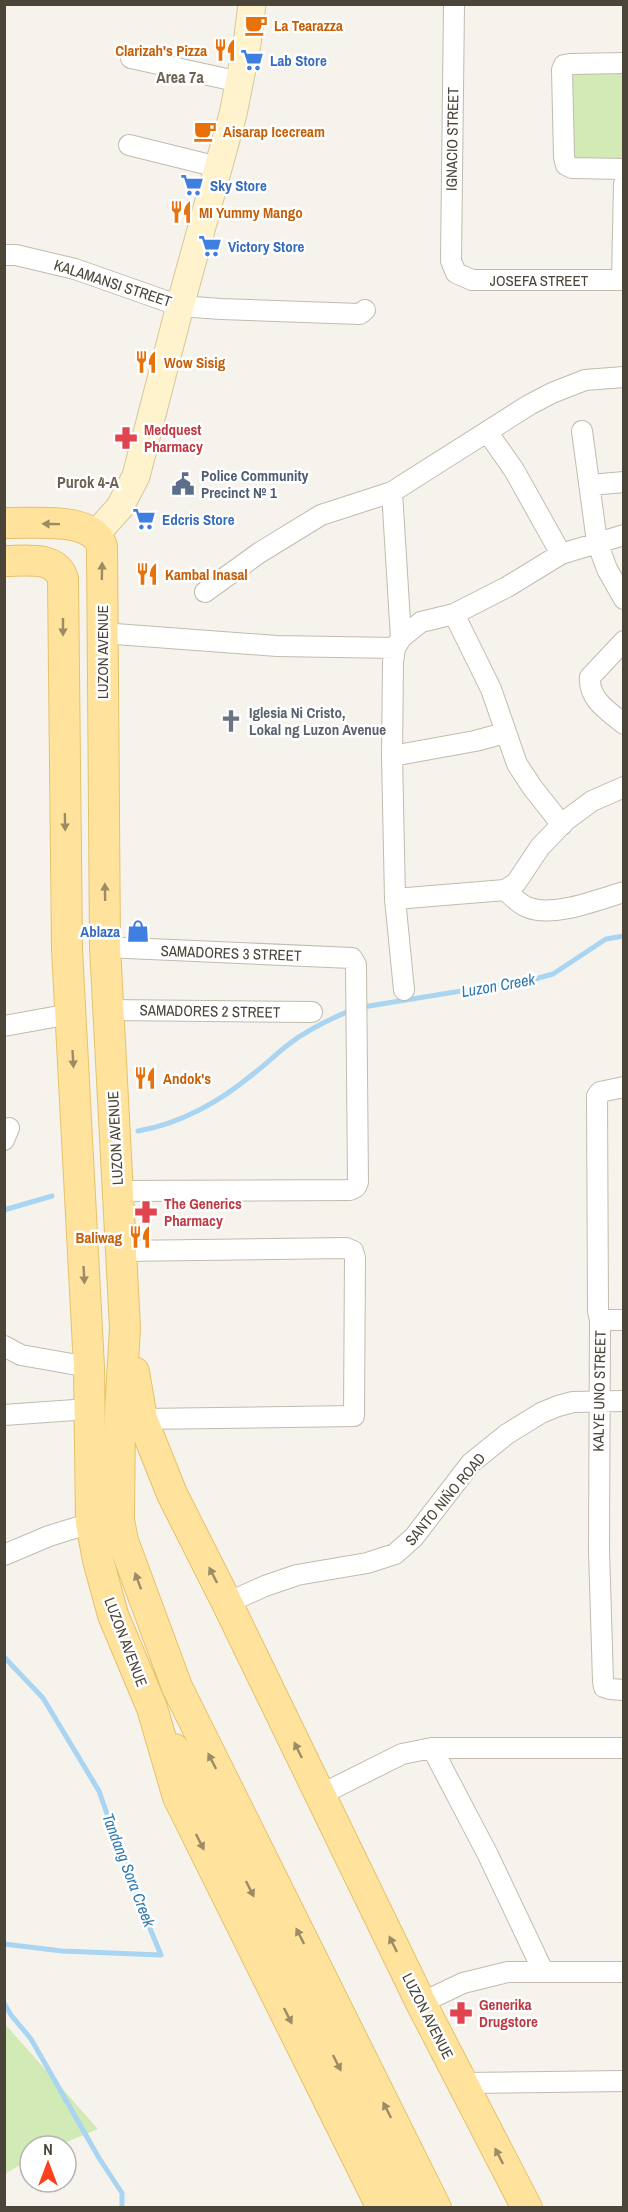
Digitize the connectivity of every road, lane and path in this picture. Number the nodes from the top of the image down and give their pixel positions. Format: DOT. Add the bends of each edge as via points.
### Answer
graph roads {
  1 [pos="252,4"];
  2 [pos="454,4"];
  3 [pos="624,50"];
  4 [pos="131,58"];
  5 [pos="623,63"];
  6 [pos="240,82"];
  7 [pos="129,145"];
  8 [pos="218,167"];
  9 [pos="624,169"];
  10 [pos="624,184"];
  11 [pos="4,255"];
  12 [pos="456,273"];
  13 [pos="623,280"];
  14 [pos="180,306"];
  15 [pos="364,310"];
  16 [pos="624,377"];
  17 [pos="582,430"];
  18 [pos="488,433"];
  19 [pos="624,482"];
  20 [pos="590,485"];
  21 [pos="392,492"];
  22 [pos="4,524"];
  23 [pos="96,534"];
  24 [pos="624,535"];
  25 [pos="597,542"];
  26 [pos="561,554"];
  27 [pos="4,561"];
  28 [pos="205,592"];
  29 [pos="624,599"];
  30 [pos="454,614"];
  31 [pos="102,633"];
  32 [pos="624,641"];
  33 [pos="398,643"];
  34 [pos="624,724"];
  35 [pos="505,733"];
  36 [pos="392,756"];
  37 [pos="624,786"];
  38 [pos="561,825"];
  39 [pos="505,890"];
  40 [pos="624,892"];
  41 [pos="395,899"];
  42 [pos="105,947"];
  43 [pos="404,990"];
  44 [pos="109,1010"];
  45 [pos="312,1012"];
  46 [pos="70,1014"];
  47 [pos="4,1026"];
  48 [pos="624,1087"];
  49 [pos="118,1191"];
  50 [pos="121,1251"];
  51 [pos="600,1320"];
  52 [pos="624,1320"];
  53 [pos="125,1328"];
  54 [pos="4,1346"];
  55 [pos="88,1367"];
  56 [pos="598,1401"];
  57 [pos="624,1401"];
  58 [pos="89,1409"];
  59 [pos="4,1415"];
  60 [pos="142,1419"];
  61 [pos="91,1523"];
  62 [pos="4,1555"];
  63 [pos="227,1603"];
  64 [pos="614,1688"];
  65 [pos="152,1708"];
  66 [pos="432,1748"];
  67 [pos="624,1748"];
  68 [pos="320,1795"];
  69 [pos="543,1971"];
  70 [pos="624,1972"];
  71 [pos="421,2003"];
  72 [pos="624,2081"];
  73 [pos="462,2083"];
  74 [pos="403,2167"];
  75 [pos="382,2208"];
  76 [pos="410,2208"];
  77 [pos="436,2208"];
  78 [pos="527,2208"];
  1 -- 6 [label="main road"];
  2 -- 12 [label="street, IGNACIO STREET" via="451,261"];
  3 -- 5 [label="street"];
  4 -- 6 [label="street"];
  5 -- 9 [label="street" via="570,64 562,70 566,165"];
  6 -- 8 [label="main road"];
  7 -- 8 [label="street"];
  8 -- 14 [label="main road"];
  10 -- 13 [label="street"];
  11 -- 14 [label="street, KALAMANSI STREET" via="75,269"];
  12 -- 13 [label="street, JOSEFA STREET" via="472,280"];
  14 -- 15 [label="street, KALAMANSI STREET" via="360,314"];
  14 -- 23 [label="main road" via="136,476 120,507"];
  16 -- 18 [label="street" via="585,381 552,393"];
  17 -- 20 [label="street"];
  18 -- 21 [label="street"];
  18 -- 26 [label="street" via="514,470"];
  19 -- 20 [label="street"];
  20 -- 25 [label="street"];
  21 -- 28 [label="street" via="321,515"];
  21 -- 33 [label="street"];
  23 -- 22 [label="main road, one-way" via="70,525"];
  31 -- 23 [label="main road, LUZON AVENUE, one-way" via="102,558"];
  24 -- 25 [label="street"];
  25 -- 26 [label="street"];
  25 -- 29 [label="street"];
  26 -- 30 [label="street"];
  27 -- 46 [label="main road, LUZON AVENUE, one-way" via="55,566 63,585"];
  30 -- 33 [label="street" via="421,622"];
  30 -- 35 [label="street" via="491,689"];
  31 -- 33 [label="street" via="277,646"];
  42 -- 31 [label="main road, LUZON AVENUE, one-way"];
  32 -- 34 [label="street" via="590,677 596,701"];
  33 -- 36 [label="street" via="393,662"];
  35 -- 36 [label="street"];
  35 -- 38 [label="street" via="517,764"];
  36 -- 41 [label="street"];
  37 -- 38 [label="street" via="592,801"];
  38 -- 39 [label="street" via="516,883"];
  39 -- 40 [label="street" via="527,907 542,911 564,909"];
  39 -- 41 [label="street"];
  41 -- 43 [label="street"];
  42 -- 44 [label="main road, LUZON AVENUE"];
  42 -- 49 [label="street, SAMADORES 3 STREET" via="355,961 356,1187"];
  44 -- 45 [label="street, SAMADORES 2 STREET"];
  44 -- 49 [label="main road, LUZON AVENUE"];
  46 -- 47 [label="street"];
  46 -- 55 [label="main road, LUZON AVENUE, one-way"];
  48 -- 51 [label="street, KALYE UNO STREET" via="597,1096"];
  49 -- 50 [label="main road, LUZON AVENUE"];
  50 -- 53 [label="main road, LUZON AVENUE"];
  50 -- 60 [label="street" via="346,1248 353,1251 355,1258 354,1416"];
  51 -- 52 [label="street"];
  51 -- 56 [label="street, KALYE UNO STREET"];
  53 -- 60 [label="main road, LUZON AVENUE"];
  74 -- 53 [label="main road, LUZON AVENUE, one-way" via="177,1687 123,1541 119,1520 120,1412"];
  54 -- 55 [label="street" via="21,1355"];
  55 -- 58 [label="main road, LUZON AVENUE"];
  56 -- 57 [label="street, SANTO NIÑO ROAD"];
  56 -- 63 [label="street, SANTO NIÑO ROAD" via="558,1406 484,1451 458,1478 414,1537 395,1554 297,1575"];
  56 -- 64 [label="street, KALYE UNO STREET" via="598,1550"];
  58 -- 59 [label="street"];
  58 -- 61 [label="main road, LUZON AVENUE"];
  63 -- 60 [label="main road, LUZON AVENUE, one-way" via="172,1494"];
  61 -- 62 [label="street"];
  61 -- 65 [label="main road, LUZON AVENUE" via="113,1615"];
  68 -- 63 [label="main road, LUZON AVENUE, one-way"];
  65 -- 74 [label="main road, LUZON AVENUE, one-way" via="200,1789"];
  65 -- 75 [label="main road, LUZON AVENUE, one-way" via="178,1797"];
  66 -- 67 [label="street"];
  66 -- 68 [label="street" via="402,1754"];
  66 -- 69 [label="street"];
  71 -- 68 [label="main road, LUZON AVENUE, one-way"];
  69 -- 70 [label="street"];
  69 -- 71 [label="street" via="489,1976"];
  71 -- 73 [label="main road, LUZON AVENUE"];
  72 -- 73 [label="street"];
  78 -- 73 [label="main road, LUZON AVENUE, one-way"];
  74 -- 76 [label="main road, LUZON AVENUE"];
  74 -- 77 [label="main road, LUZON AVENUE"];
}
